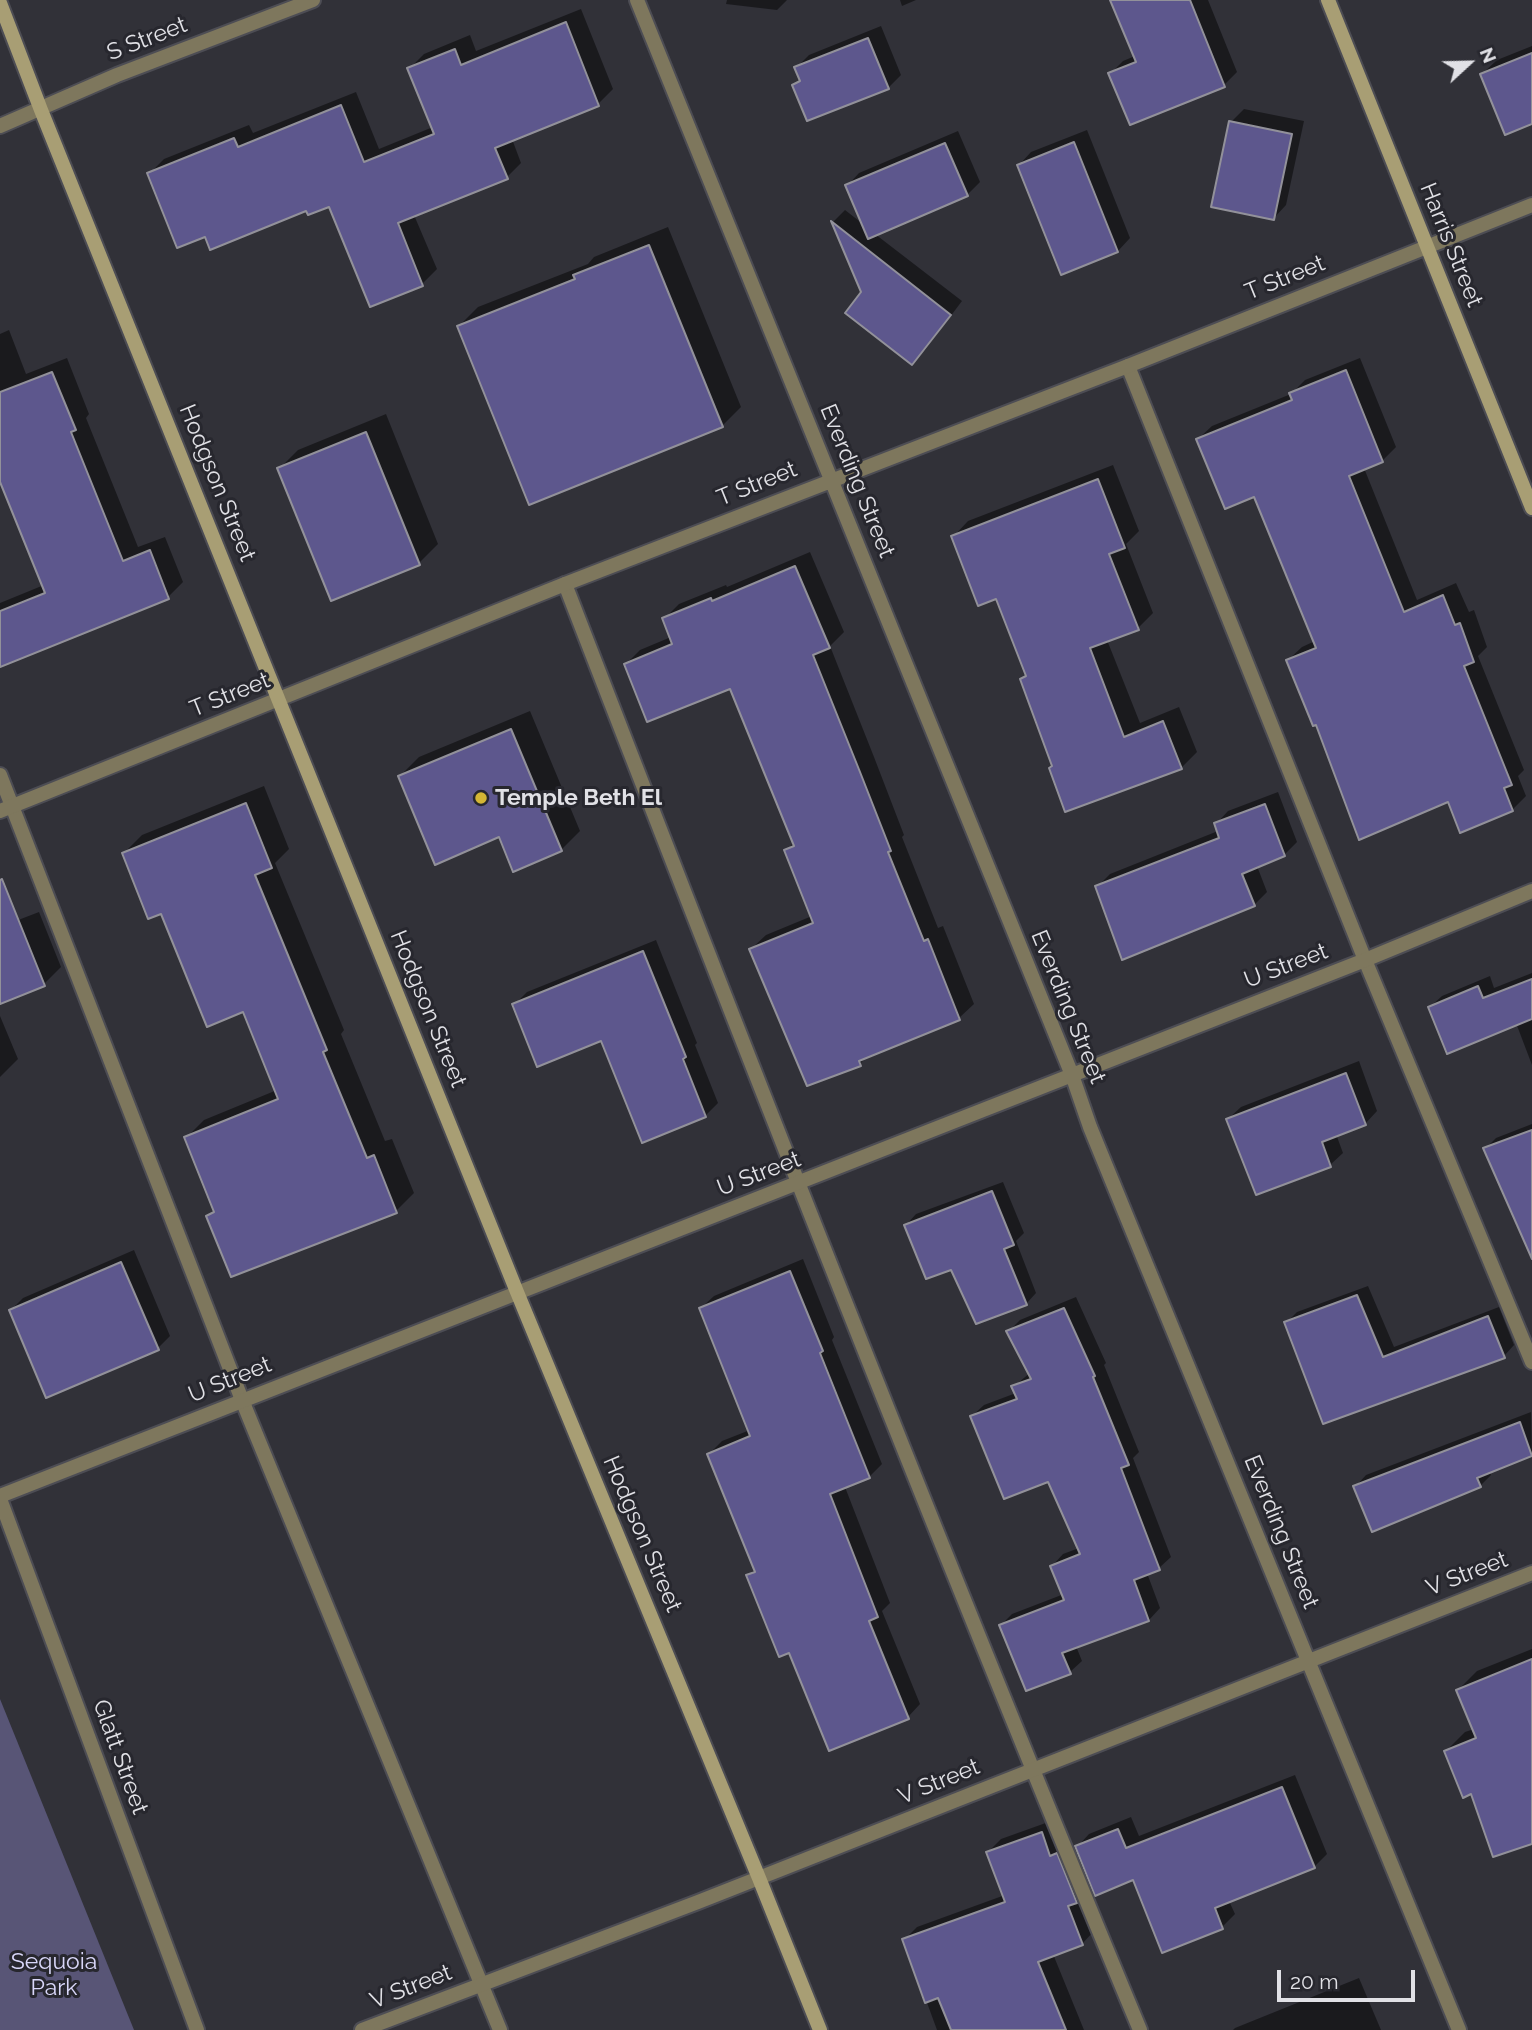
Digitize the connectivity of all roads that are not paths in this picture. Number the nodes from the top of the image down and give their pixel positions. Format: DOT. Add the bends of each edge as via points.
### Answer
graph roads {
  1 [pos="313,0"];
  2 [pos="637,0"];
  3 [pos="1328,0"];
  4 [pos="0,3"];
  5 [pos="41,110"];
  6 [pos="0,125"];
  7 [pos="1532,205"];
  8 [pos="1427,246"];
  9 [pos="1128,366"];
  10 [pos="831,479"];
  11 [pos="1532,508"];
  12 [pos="565,584"];
  13 [pos="280,699"];
  14 [pos="0,775"];
  15 [pos="6,808"];
  16 [pos="1532,891"];
  17 [pos="1364,960"];
  18 [pos="1072,1075"];
  19 [pos="797,1184"];
  20 [pos="517,1292"];
  21 [pos="1532,1362"];
  22 [pos="242,1400"];
  23 [pos="0,1497"];
  24 [pos="1532,1573"];
  25 [pos="1309,1659"];
  26 [pos="1032,1770"];
  27 [pos="759,1878"];
  28 [pos="482,1983"];
  29 [pos="197,2030"];
  30 [pos="362,2030"];
  31 [pos="500,2030"];
  32 [pos="820,2030"];
  33 [pos="1140,2030"];
  34 [pos="1459,2030"];
  1 -- 5 [label="street, S Street" via="117,75"];
  2 -- 10 [label="street, Everding Street"];
  3 -- 8 [label="street, Harris Street"];
  4 -- 5 [label="street, Hodgson Street"];
  5 -- 6 [label="street, S Street"];
  5 -- 13 [label="street, Hodgson Street"];
  7 -- 8 [label="street, T Street"];
  8 -- 9 [label="street, T Street"];
  8 -- 11 [label="street, Harris Street"];
  9 -- 10 [label="street, T Street"];
  9 -- 17 [label="street"];
  10 -- 12 [label="street, T Street"];
  10 -- 18 [label="street, Everding Street"];
  12 -- 13 [label="street, T Street"];
  12 -- 19 [label="street"];
  13 -- 15 [label="street, T Street"];
  13 -- 20 [label="street, Hodgson Street"];
  14 -- 15 [label="street"];
  15 -- 22 [label="street"];
  16 -- 17 [label="street, U Street"];
  17 -- 18 [label="street, U Street"];
  17 -- 21 [label="street"];
  18 -- 19 [label="street, U Street"];
  18 -- 25 [label="street, Everding Street"];
  19 -- 20 [label="street, U Street"];
  19 -- 26 [label="street"];
  20 -- 22 [label="street, U Street"];
  20 -- 27 [label="street, Hodgson Street"];
  22 -- 23 [label="street, U Street"];
  22 -- 28 [label="street"];
  23 -- 29 [label="street, Glatt Street"];
  24 -- 25 [label="street, V Street"];
  25 -- 26 [label="street, V Street"];
  25 -- 34 [label="street, Everding Street"];
  26 -- 27 [label="street, V Street"];
  26 -- 33 [label="street"];
  27 -- 28 [label="street, V Street"];
  27 -- 32 [label="street, Hodgson Street"];
  28 -- 30 [label="street, V Street"];
  28 -- 31 [label="street"];
}
